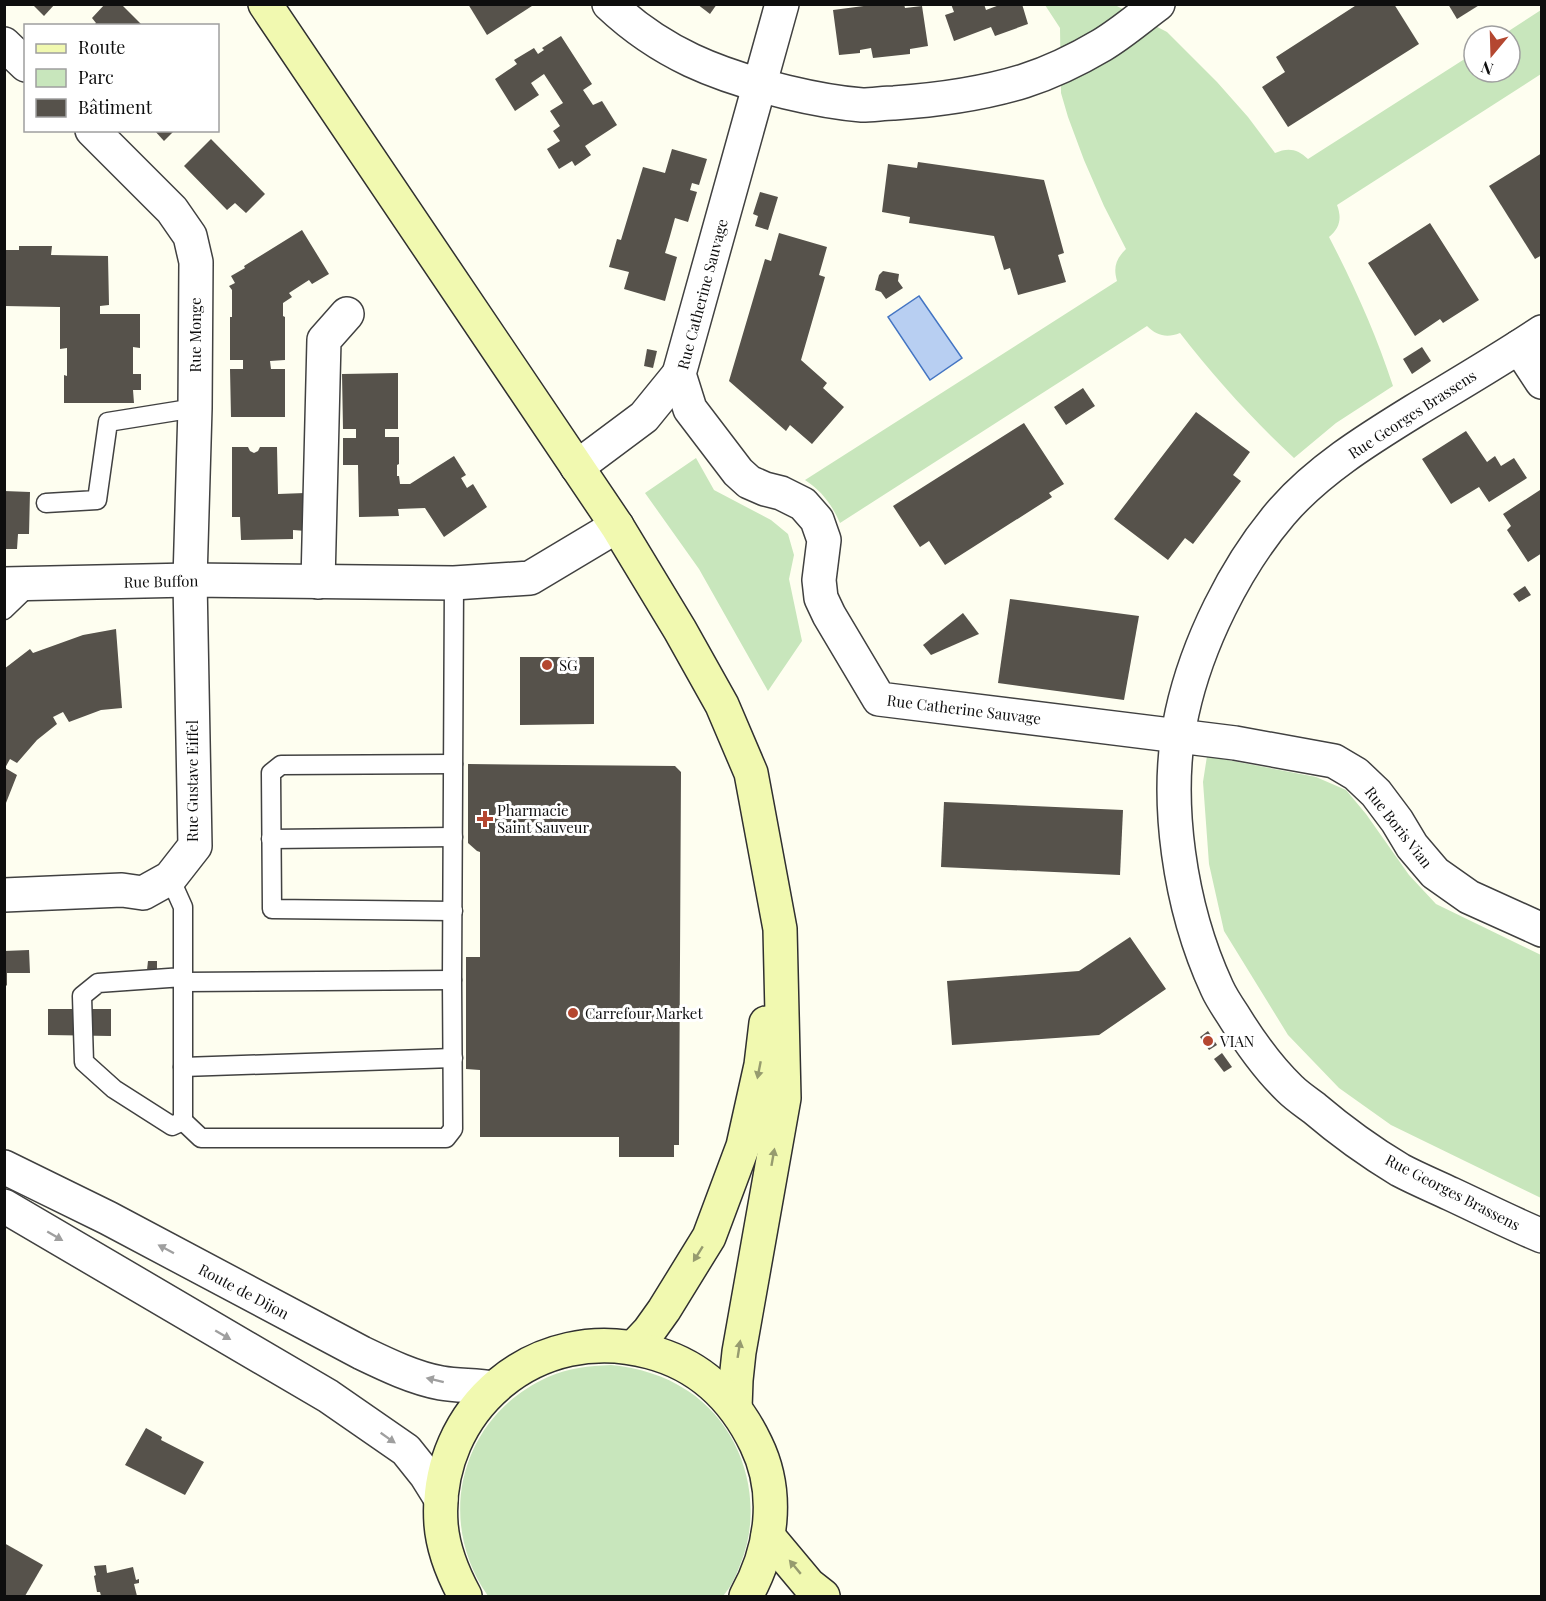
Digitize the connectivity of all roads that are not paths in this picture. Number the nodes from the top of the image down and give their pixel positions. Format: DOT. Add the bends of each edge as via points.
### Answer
graph roads {
  1 [pos="265,4"];
  2 [pos="609,4"];
  3 [pos="782,4"];
  4 [pos="1158,4"];
  5 [pos="4,44"];
  6 [pos="24,63"];
  7 [pos="758,85"];
  8 [pos="94,132"];
  9 [pos="347,314"];
  10 [pos="1530,340"];
  11 [pos="679,374"];
  12 [pos="1542,382"];
  13 [pos="195,408"];
  14 [pos="577,467"];
  15 [pos="46,503"];
  16 [pos="617,526"];
  17 [pos="190,580"];
  18 [pos="318,582"];
  19 [pos="454,583"];
  20 [pos="18,584"];
  21 [pos="4,610"];
  22 [pos="1178,735"];
  23 [pos="453,764"];
  24 [pos="453,837"];
  25 [pos="271,838"];
  26 [pos="170,878"];
  27 [pos="4,895"];
  28 [pos="453,911"];
  29 [pos="780,929"];
  30 [pos="1542,930"];
  31 [pos="183,980"];
  32 [pos="452,980"];
  33 [pos="453,1059"];
  34 [pos="183,1067"];
  35 [pos="183,1121"];
  36 [pos="4,1167"];
  37 [pos="4,1206"];
  38 [pos="1542,1236"];
  39 [pos="634,1347"];
  40 [pos="493,1388"];
  41 [pos="735,1408"];
  42 [pos="441,1499"];
  43 [pos="768,1536"];
  44 [pos="465,1596"];
  45 [pos="746,1596"];
  46 [pos="823,1596"];
  1 -- 14 [label="main road"];
  2 -- 7 [label="street" via="682,57"];
  3 -- 7 [label="street, Rue Catherine Sauvage"];
  4 -- 7 [label="street" via="1102,45 1024,81 990,89 929,100 864,105"];
  5 -- 6 [label="street"];
  7 -- 11 [label="street, Rue Catherine Sauvage"];
  8 -- 13 [label="street, Rue Monge" via="172,210 190,236 196,262"];
  9 -- 18 [label="street" via="324,340"];
  10 -- 12 [label="street"];
  10 -- 22 [label="street, Rue Georges Brassens" via="1366,441 1312,482 1282,512 1255,547 1202,647"];
  11 -- 14 [label="street" via="644,417"];
  11 -- 22 [label="street, Rue Catherine Sauvage" via="690,409 738,472 749,482 803,504 817,520 824,540 821,598 879,699"];
  13 -- 15 [label="lane" via="108,422 97,500"];
  13 -- 17 [label="street, Rue Monge"];
  14 -- 16 [label="main road"];
  16 -- 19 [label="street, Rue Buffon" via="530,578"];
  16 -- 29 [label="main road" via="722,705 751,773"];
  17 -- 18 [label="street, Rue Buffon"];
  17 -- 20 [label="street, Rue Buffon"];
  17 -- 26 [label="street, Rue Gustave Eiffel" via="195,846"];
  18 -- 19 [label="street, Rue Buffon"];
  19 -- 23 [label="lane"];
  20 -- 21 [label="lane"];
  22 -- 30 [label="street, Rue Boris Vian" via="1334,761 1356,774 1376,794 1435,873 1469,897"];
  22 -- 38 [label="street, Rue Georges Brassens" via="1175,819 1190,911 1217,989 1250,1042 1289,1088 1341,1131 1400,1169"];
  23 -- 24 [label="lane"];
  23 -- 25 [label="lane" via="280,765 271,772"];
  24 -- 25 [label="lane"];
  24 -- 28 [label="lane"];
  25 -- 28 [label="lane" via="272,909"];
  26 -- 27 [label="street, Rue Gustave Eiffel" via="144,893 122,890"];
  26 -- 31 [label="lane" via="183,907"];
  28 -- 32 [label="lane"];
  29 -- 39 [label="main road, one-way" via="760,1065 743,1146 710,1237 664,1310"];
  41 -- 29 [label="main road, one-way" via="739,1352 784,1098"];
  31 -- 32 [label="lane"];
  31 -- 34 [label="lane"];
  31 -- 35 [label="lane" via="98,984 82,996 84,1062 114,1089 172,1126"];
  32 -- 33 [label="lane"];
  33 -- 34 [label="lane"];
  33 -- 35 [label="lane" via="453,1129 446,1138 201,1138"];
  34 -- 35 [label="lane"];
  40 -- 36 [label="street, Route de Dijon, one-way" via="441,1383 399,1370"];
  37 -- 42 [label="street, one-way" via="328,1396 406,1450"];
  39 -- 40 [label="main road" via="591,1345 548,1354"];
  39 -- 41 [label="main road" via="690,1368"];
  40 -- 42 [label="main road" via="476,1407 451,1450"];
  41 -- 43 [label="main road" via="746,1422 765,1468 770,1513"];
  42 -- 44 [label="main road" via="446,1551"];
  43 -- 45 [label="main road"];
  46 -- 43 [label="main road, one-way"];
}
